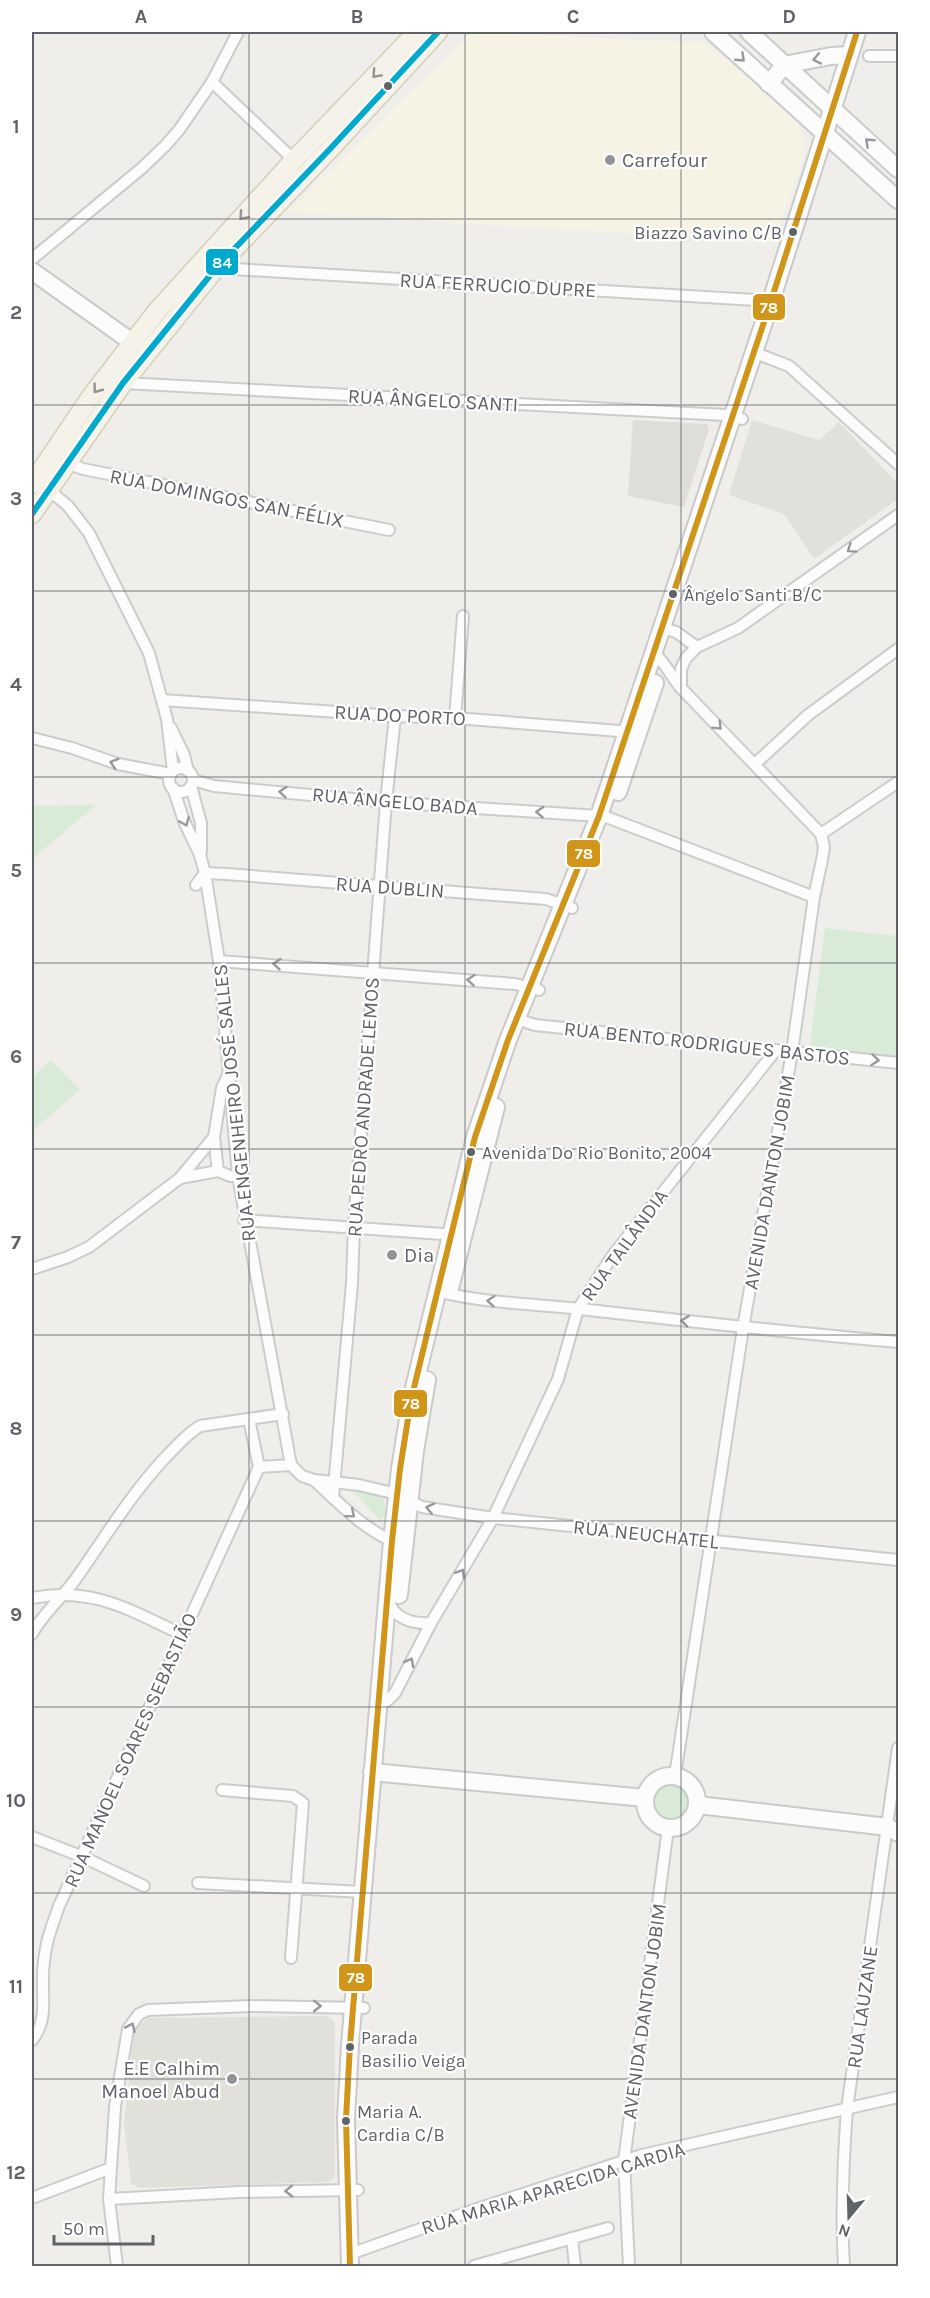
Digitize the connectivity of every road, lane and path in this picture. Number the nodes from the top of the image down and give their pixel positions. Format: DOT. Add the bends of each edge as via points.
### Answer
graph roads {
  1 [pos="238,32"];
  2 [pos="417,32"];
  3 [pos="438,32"];
  4 [pos="713,32"];
  5 [pos="748,32"];
  6 [pos="857,32"];
  7 [pos="866,32"];
  8 [pos="849,55"];
  9 [pos="869,56"];
  10 [pos="898,56"];
  11 [pos="784,65"];
  12 [pos="212,82"];
  13 [pos="769,84"];
  14 [pos="837,112"];
  15 [pos="829,137"];
  16 [pos="294,160"];
  17 [pos="898,169"];
  18 [pos="898,200"];
  19 [pos="32,259"];
  20 [pos="216,268"];
  21 [pos="32,271"];
  22 [pos="775,302"];
  23 [pos="139,347"];
  24 [pos="758,354"];
  25 [pos="123,383"];
  26 [pos="737,417"];
  27 [pos="67,463"];
  28 [pos="898,464"];
  29 [pos="40,486"];
  30 [pos="32,514"];
  31 [pos="898,515"];
  32 [pos="389,530"];
  33 [pos="463,616"];
  34 [pos="667,629"];
  35 [pos="697,647"];
  36 [pos="898,649"];
  37 [pos="658,656"];
  38 [pos="681,688"];
  39 [pos="162,700"];
  40 [pos="395,716"];
  41 [pos="455,718"];
  42 [pos="168,723"];
  43 [pos="633,732"];
  44 [pos="32,738"];
  45 [pos="756,764"];
  46 [pos="172,773"];
  47 [pos="191,779"];
  48 [pos="898,782"];
  49 [pos="173,788"];
  50 [pos="386,801"];
  51 [pos="604,817"];
  52 [pos="821,834"];
  53 [pos="201,855"];
  54 [pos="205,873"];
  55 [pos="196,885"];
  56 [pos="379,886"];
  57 [pos="814,897"];
  58 [pos="568,906"];
  59 [pos="219,961"];
  60 [pos="373,972"];
  61 [pos="534,988"];
  62 [pos="521,1021"];
  63 [pos="776,1050"];
  64 [pos="792,1052"];
  65 [pos="898,1063"];
  66 [pos="230,1071"];
  67 [pos="214,1137"];
  68 [pos="237,1158"];
  69 [pos="218,1171"];
  70 [pos="238,1176"];
  71 [pos="180,1178"];
  72 [pos="244,1220"];
  73 [pos="354,1226"];
  74 [pos="457,1235"];
  75 [pos="32,1269"];
  76 [pos="443,1293"];
  77 [pos="578,1309"];
  78 [pos="743,1328"];
  79 [pos="898,1342"];
  80 [pos="283,1414"];
  81 [pos="249,1419"];
  82 [pos="291,1465"];
  83 [pos="260,1467"];
  84 [pos="314,1480"];
  85 [pos="335,1482"];
  86 [pos="333,1498"];
  87 [pos="403,1498"];
  88 [pos="493,1518"];
  89 [pos="392,1541"];
  90 [pos="712,1541"];
  91 [pos="898,1560"];
  92 [pos="63,1593"];
  93 [pos="32,1598"];
  94 [pos="387,1599"];
  95 [pos="396,1614"];
  96 [pos="431,1623"];
  97 [pos="32,1634"];
  98 [pos="183,1635"];
  99 [pos="387,1701"];
  100 [pos="898,1748"];
  101 [pos="377,1773"];
  102 [pos="675,1776"];
  103 [pos="222,1790"];
  104 [pos="645,1798"];
  105 [pos="698,1805"];
  106 [pos="668,1828"];
  107 [pos="893,1830"];
  108 [pos="32,1837"];
  109 [pos="82,1857"];
  110 [pos="198,1883"];
  111 [pos="144,1886"];
  112 [pos="298,1888"];
  113 [pos="362,1892"];
  114 [pos="291,1958"];
  115 [pos="358,2007"];
  116 [pos="32,2040"];
  117 [pos="898,2097"];
  118 [pos="847,2109"];
  119 [pos="624,2161"];
  120 [pos="111,2168"];
  121 [pos="352,2190"];
  122 [pos="32,2198"];
  123 [pos="109,2199"];
  124 [pos="608,2228"];
  125 [pos="572,2238"];
  126 [pos="355,2260"];
  127 [pos="117,2266"];
  128 [pos="474,2266"];
  129 [pos="575,2266"];
  130 [pos="629,2266"];
  131 [pos="844,2266"];
  1 -- 12 [label="street"];
  2 -- 16 [label="main road, one-way"];
  3 -- 20 [label="main road"];
  4 -- 13 [label="main road, one-way"];
  5 -- 11 [label="main road"];
  6 -- 8 [label="main road"];
  7 -- 14 [label="main road"];
  8 -- 11 [label="main road, one-way"];
  8 -- 14 [label="main road"];
  9 -- 10 [label="street"];
  11 -- 13 [label="main road"];
  11 -- 14 [label="main road"];
  12 -- 16 [label="street"];
  12 -- 19 [label="street" via="165,146"];
  13 -- 15 [label="main road"];
  14 -- 15 [label="main road"];
  17 -- 14 [label="main road, one-way"];
  15 -- 18 [label="main road"];
  15 -- 22 [label="main road"];
  16 -- 23 [label="main road, one-way" via="157,311"];
  20 -- 22 [label="street, RUA FERRUCIO DUPRE"];
  20 -- 23 [label="main road"];
  21 -- 23 [label="main road"];
  22 -- 24 [label="main road"];
  23 -- 25 [label="main road"];
  23 -- 29 [label="main road, one-way" via="90,398"];
  24 -- 26 [label="main road"];
  24 -- 28 [label="street" via="789,366"];
  25 -- 26 [label="street, RUA ÂNGELO SANTI"];
  25 -- 27 [label="main road"];
  26 -- 34 [label="main road"];
  27 -- 29 [label="main road"];
  27 -- 32 [label="street, RUA DOMINGOS SAN FÉLIX"];
  29 -- 30 [label="main road"];
  29 -- 39 [label="street, RUA ENGENHEIRO JOSÉ SALLES" via="68,506 90,533 149,653"];
  31 -- 35 [label="street, one-way" via="738,628"];
  33 -- 41 [label="street"];
  34 -- 35 [label="street"];
  34 -- 37 [label="main road"];
  35 -- 38 [label="street" via="681,669"];
  36 -- 45 [label="street" via="808,715"];
  37 -- 38 [label="street"];
  37 -- 43 [label="main road"];
  38 -- 45 [label="street, one-way"];
  39 -- 40 [label="street, RUA DO PORTO"];
  39 -- 42 [label="street, RUA ENGENHEIRO JOSÉ SALLES"];
  40 -- 41 [label="street, RUA DO PORTO"];
  40 -- 50 [label="street, RUA PEDRO ANDRADE LEMOS"];
  41 -- 43 [label="street, RUA DO PORTO"];
  42 -- 46 [label="street, RUA ENGENHEIRO JOSÉ SALLES"];
  42 -- 47 [label="street, RUA ENGENHEIRO JOSÉ SALLES"];
  43 -- 51 [label="main road"];
  46 -- 44 [label="street, one-way" via="118,764"];
  45 -- 52 [label="street"];
  46 -- 47 [label="street" via="180,768"];
  46 -- 49 [label="street" via="169,779"];
  47 -- 49 [label="street" via="185,791"];
  50 -- 47 [label="street, RUA ÂNGELO BADA, one-way" via="214,786"];
  47 -- 53 [label="street, RUA ENGENHEIRO JOSÉ SALLES" via="201,823"];
  48 -- 52 [label="street"];
  49 -- 53 [label="street, RUA ENGENHEIRO JOSÉ SALLES, one-way"];
  51 -- 50 [label="street, RUA ÂNGELO BADA, one-way"];
  50 -- 56 [label="street, RUA PEDRO ANDRADE LEMOS"];
  51 -- 57 [label="street, RUA ÂNGELO BADA"];
  51 -- 58 [label="main road"];
  52 -- 57 [label="street, AVENIDA DANTON JOBIM" via="824,847"];
  53 -- 54 [label="street, RUA ENGENHEIRO JOSÉ SALLES"];
  54 -- 55 [label="street"];
  54 -- 56 [label="street, RUA DUBLIN"];
  54 -- 59 [label="street, RUA ENGENHEIRO JOSÉ SALLES" via="210,940"];
  56 -- 58 [label="street, RUA DUBLIN" via="546,899"];
  56 -- 60 [label="street, RUA PEDRO ANDRADE LEMOS"];
  57 -- 64 [label="street, AVENIDA DANTON JOBIM"];
  58 -- 61 [label="main road"];
  60 -- 59 [label="street, one-way"];
  59 -- 66 [label="street, RUA ENGENHEIRO JOSÉ SALLES"];
  61 -- 60 [label="street, one-way"];
  60 -- 73 [label="street, RUA PEDRO ANDRADE LEMOS"];
  61 -- 62 [label="main road"];
  62 -- 63 [label="street, RUA BENTO RODRIGUES BASTOS"];
  62 -- 74 [label="main road" via="475,1137"];
  63 -- 64 [label="street, RUA BENTO RODRIGUES BASTOS"];
  63 -- 77 [label="street, RUA TAILÂNDIA" via="613,1255"];
  64 -- 65 [label="street, RUA BENTO RODRIGUES BASTOS, one-way"];
  64 -- 78 [label="street, AVENIDA DANTON JOBIM"];
  66 -- 67 [label="street" via="222,1088"];
  66 -- 68 [label="street, RUA ENGENHEIRO JOSÉ SALLES"];
  67 -- 69 [label="street"];
  67 -- 71 [label="street"];
  68 -- 69 [label="street"];
  68 -- 70 [label="street, RUA ENGENHEIRO JOSÉ SALLES"];
  69 -- 70 [label="street"];
  69 -- 71 [label="street"];
  70 -- 72 [label="street, RUA ENGENHEIRO JOSÉ SALLES"];
  71 -- 75 [label="street" via="89,1247"];
  72 -- 73 [label="street"];
  72 -- 80 [label="street, RUA ENGENHEIRO JOSÉ SALLES"];
  73 -- 74 [label="street"];
  73 -- 85 [label="street, RUA PEDRO ANDRADE LEMOS"];
  74 -- 76 [label="main road"];
  77 -- 76 [label="street, one-way"];
  76 -- 87 [label="main road" via="407,1422"];
  78 -- 77 [label="street, one-way"];
  77 -- 88 [label="street, RUA TAILÂNDIA" via="558,1379"];
  78 -- 79 [label="street"];
  78 -- 90 [label="street, AVENIDA DANTON JOBIM"];
  80 -- 81 [label="street"];
  80 -- 82 [label="street, RUA ENGENHEIRO JOSÉ SALLES"];
  81 -- 83 [label="street"];
  81 -- 92 [label="street" via="200,1426 188,1433 145,1479"];
  82 -- 83 [label="street"];
  82 -- 84 [label="street" via="302,1476"];
  83 -- 98 [label="street, RUA MANOEL SOARES SEBASTIÃO"];
  84 -- 85 [label="street, RUA NEUCHATEL"];
  84 -- 86 [label="street"];
  85 -- 86 [label="street, RUA PEDRO ANDRADE LEMOS"];
  85 -- 87 [label="street, RUA NEUCHATEL"];
  86 -- 89 [label="street, one-way" via="378,1535"];
  88 -- 87 [label="street, RUA NEUCHATEL, one-way" via="422,1507"];
  87 -- 89 [label="main road"];
  87 -- 95 [label="main road"];
  88 -- 90 [label="street, RUA NEUCHATEL"];
  96 -- 88 [label="street, RUA TAILÂNDIA, one-way"];
  89 -- 94 [label="main road"];
  90 -- 91 [label="street, RUA NEUCHATEL"];
  90 -- 102 [label="street, AVENIDA DANTON JOBIM"];
  92 -- 93 [label="street"];
  92 -- 97 [label="street"];
  92 -- 98 [label="street" via="115,1604"];
  94 -- 95 [label="street"];
  94 -- 101 [label="main road"];
  95 -- 96 [label="street" via="409,1622"];
  95 -- 99 [label="main road"];
  99 -- 96 [label="street, RUA TAILÂNDIA, one-way" via="395,1693"];
  98 -- 109 [label="street, RUA MANOEL SOARES SEBASTIÃO"];
  99 -- 101 [label="main road"];
  100 -- 107 [label="street, RUA LAUZANE"];
  101 -- 104 [label="main road"];
  101 -- 113 [label="main road"];
  101 -- 115 [label="main road"];
  102 -- 104 [label="main road" via="652,1784"];
  102 -- 105 [label="main road" via="689,1782"];
  103 -- 112 [label="street" via="292,1796 303,1803"];
  104 -- 106 [label="main road" via="653,1821"];
  105 -- 106 [label="main road" via="684,1825"];
  105 -- 107 [label="main road"];
  106 -- 119 [label="street, AVENIDA DANTON JOBIM"];
  107 -- 118 [label="street, RUA LAUZANE"];
  108 -- 109 [label="street"];
  109 -- 111 [label="street"];
  109 -- 116 [label="street, RUA MANOEL SOARES SEBASTIÃO" via="47,1943 42,2021"];
  110 -- 112 [label="street"];
  112 -- 113 [label="street"];
  112 -- 114 [label="street"];
  113 -- 115 [label="main road"];
  120 -- 115 [label="street, one-way" via="115,2107 128,2029 139,2014 148,2010 252,2006"];
  115 -- 121 [label="main road"];
  117 -- 118 [label="street, RUA MARIA APARECIDA CARDIA"];
  118 -- 119 [label="street, RUA MARIA APARECIDA CARDIA"];
  118 -- 131 [label="street, RUA LAUZANE" via="842,2167"];
  119 -- 126 [label="street, RUA MARIA APARECIDA CARDIA" via="471,2211"];
  119 -- 130 [label="street, AVENIDA DANTON JOBIM"];
  120 -- 122 [label="street"];
  120 -- 123 [label="street"];
  121 -- 123 [label="street, one-way"];
  121 -- 126 [label="main road"];
  123 -- 127 [label="street"];
  124 -- 125 [label="street"];
  125 -- 128 [label="street"];
  125 -- 129 [label="street"];
}
